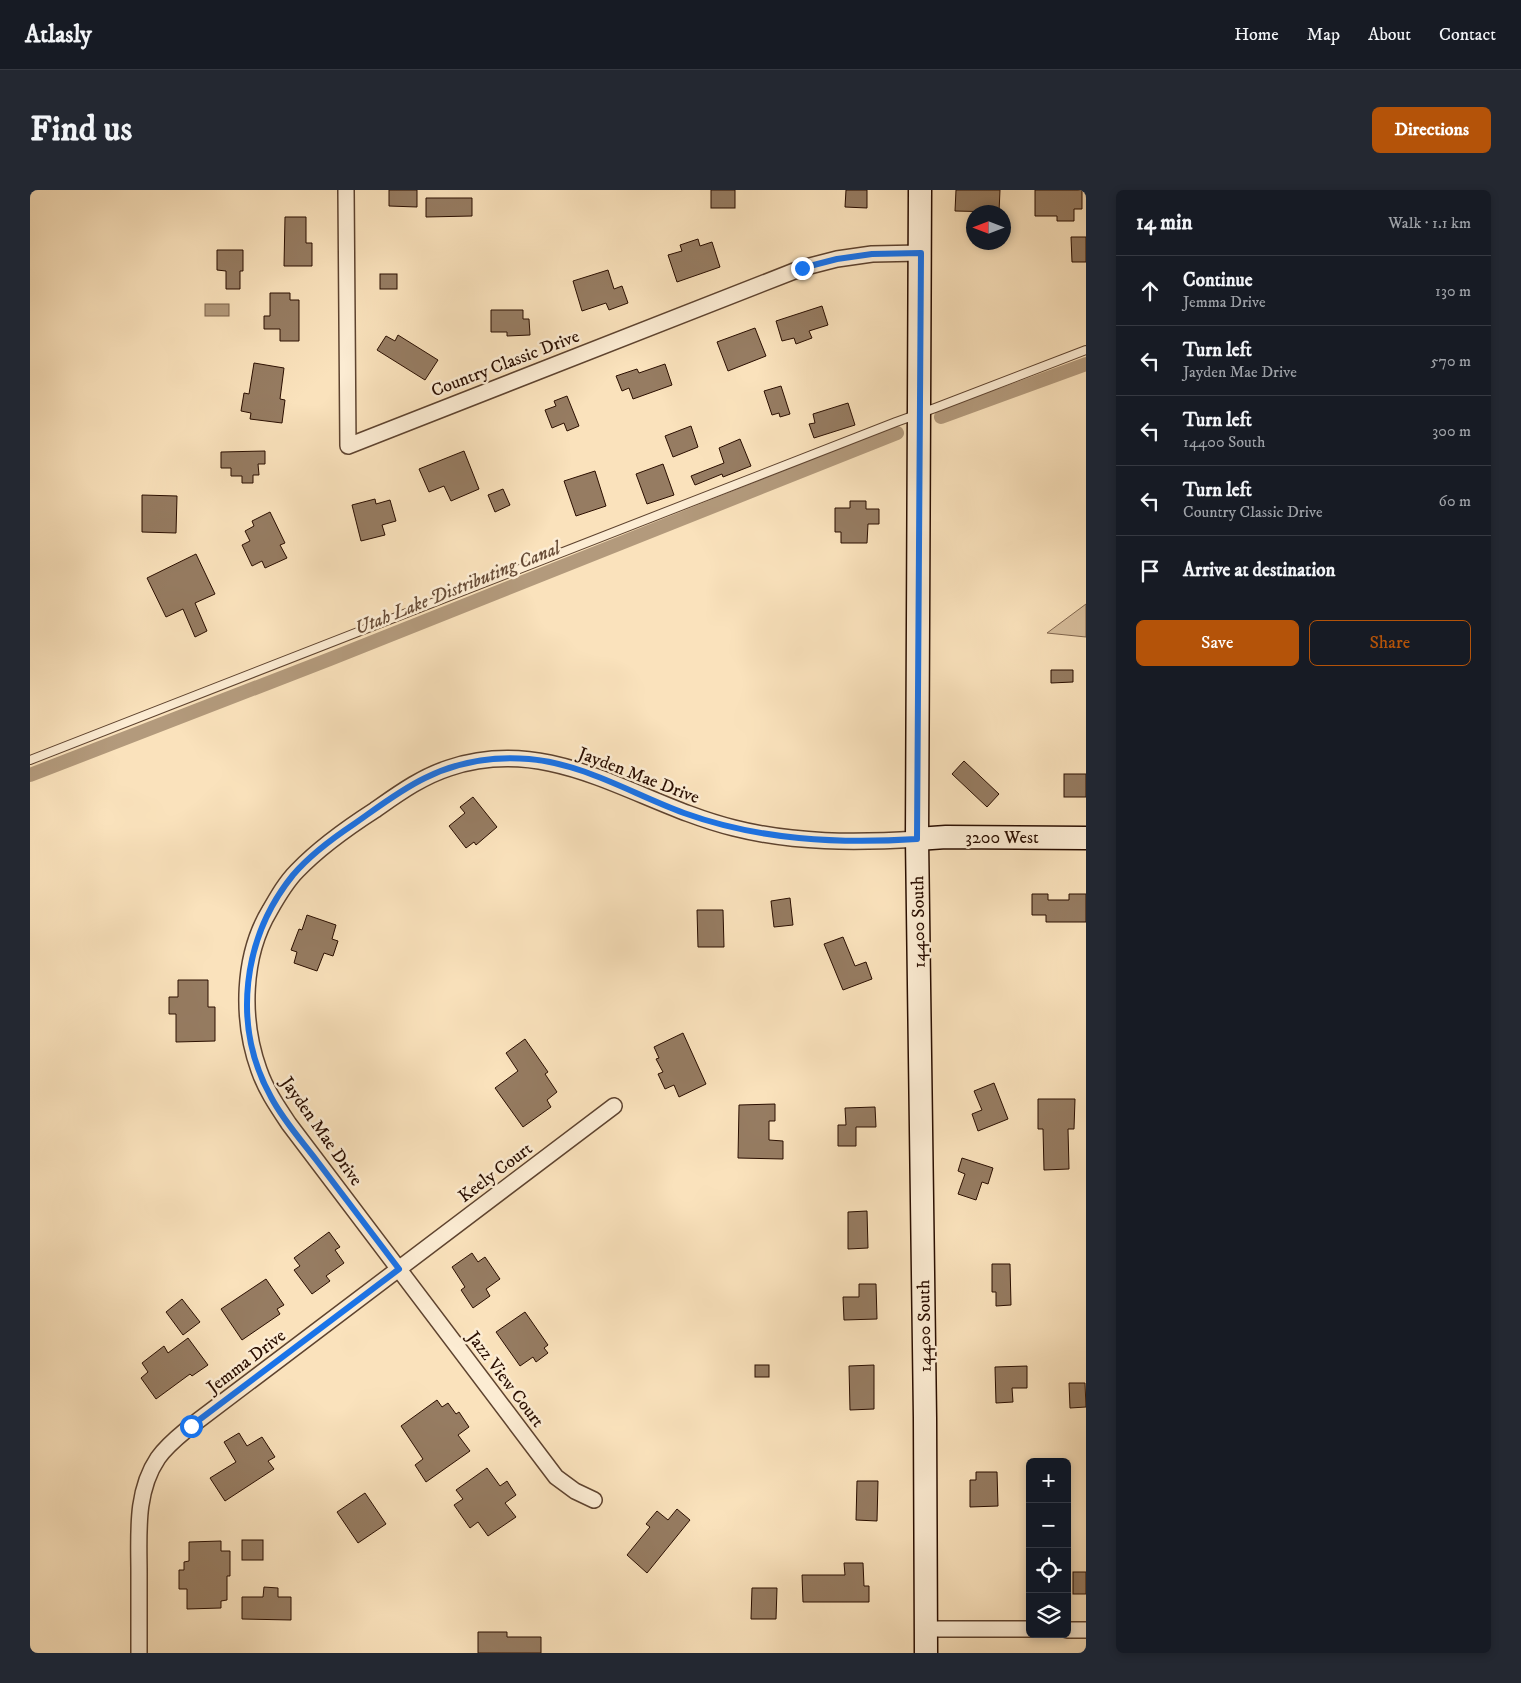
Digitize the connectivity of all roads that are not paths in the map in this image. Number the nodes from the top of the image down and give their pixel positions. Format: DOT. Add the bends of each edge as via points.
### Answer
graph roads {
  1 [pos="346,190"];
  2 [pos="920,190"];
  3 [pos="921,253"];
  4 [pos="1086,350"];
  5 [pos="920,414"];
  6 [pos="30,760"];
  7 [pos="1086,838"];
  8 [pos="917,839"];
  9 [pos="614,1106"];
  10 [pos="399,1269"];
  11 [pos="594,1500"];
  12 [pos="926,1629"];
  13 [pos="1026,1630"];
  14 [pos="1071,1630"];
  15 [pos="1086,1630"];
  16 [pos="139,1653"];
  17 [pos="926,1653"];
  1 -- 3 [label="street, Country Classic Drive" via="348,446 802,268 872,254"];
  2 -- 3 [label="street, 14400 South"];
  3 -- 5 [label="street, 14400 South"];
  4 -- 5 [label="lane"];
  5 -- 6 [label="lane"];
  5 -- 8 [label="street, 14400 South"];
  7 -- 8 [label="street, 3200 West"];
  8 -- 10 [label="street, Jayden Mae Drive" via="804,840 744,830 681,812 588,772 528,759 499,759 449,768 424,778 314,854 280,892 254,947 248,977 250,1040 271,1097"];
  8 -- 12 [label="street, 14400 South"];
  9 -- 10 [label="street, Keely Court"];
  10 -- 11 [label="street, Jazz View Court" via="556,1476"];
  10 -- 16 [label="street, Jemma Drive" via="191,1426 171,1442 158,1459 148,1477 139,1519"];
  12 -- 13 [label="street"];
  12 -- 17 [label="street, 14400 South"];
  14 -- 15 [label="street"];
}
